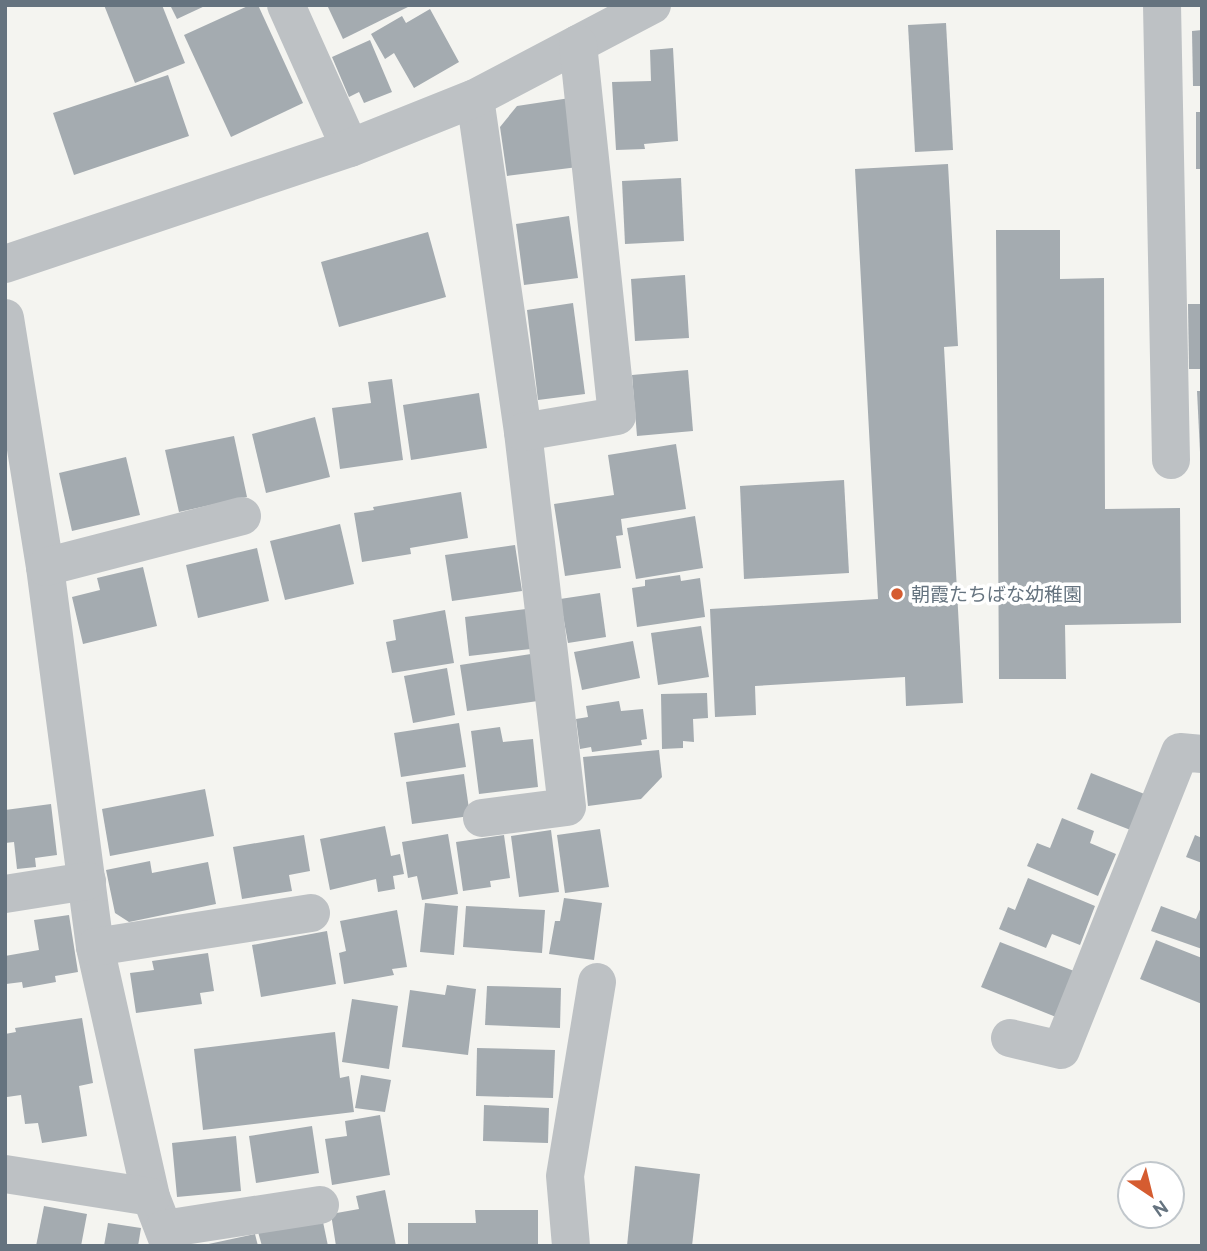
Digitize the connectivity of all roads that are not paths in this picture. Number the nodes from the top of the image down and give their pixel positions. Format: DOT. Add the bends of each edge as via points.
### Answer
graph roads {
  1 [pos="286,5"];
  2 [pos="653,5"];
  3 [pos="1162,5"];
  4 [pos="579,44"];
  5 [pos="475,99"];
  6 [pos="350,148"];
  7 [pos="5,264"];
  8 [pos="5,318"];
  9 [pos="523,432"];
  10 [pos="1171,460"];
  11 [pos="242,516"];
  12 [pos="45,567"];
  13 [pos="1202,754"];
  14 [pos="482,818"];
  15 [pos="87,881"];
  16 [pos="5,894"];
  17 [pos="311,913"];
  18 [pos="95,947"];
  19 [pos="597,982"];
  20 [pos="1010,1038"];
  21 [pos="5,1174"];
  22 [pos="320,1205"];
  23 [pos="162,1224"];
  24 [pos="571,1246"];
  1 -- 6 [label="street"];
  2 -- 4 [label="street"];
  3 -- 10 [label="street"];
  4 -- 5 [label="street"];
  4 -- 9 [label="street" via="617,415"];
  5 -- 6 [label="street"];
  5 -- 9 [label="street"];
  6 -- 7 [label="street"];
  8 -- 12 [label="street"];
  9 -- 14 [label="street" via="567,807"];
  11 -- 12 [label="street"];
  12 -- 15 [label="street"];
  13 -- 20 [label="street" via="1180,751 1061,1050"];
  15 -- 16 [label="street"];
  15 -- 18 [label="street"];
  17 -- 18 [label="street"];
  18 -- 23 [label="street"];
  19 -- 24 [label="street" via="565,1175"];
  21 -- 23 [label="street"];
  22 -- 23 [label="street"];
}
